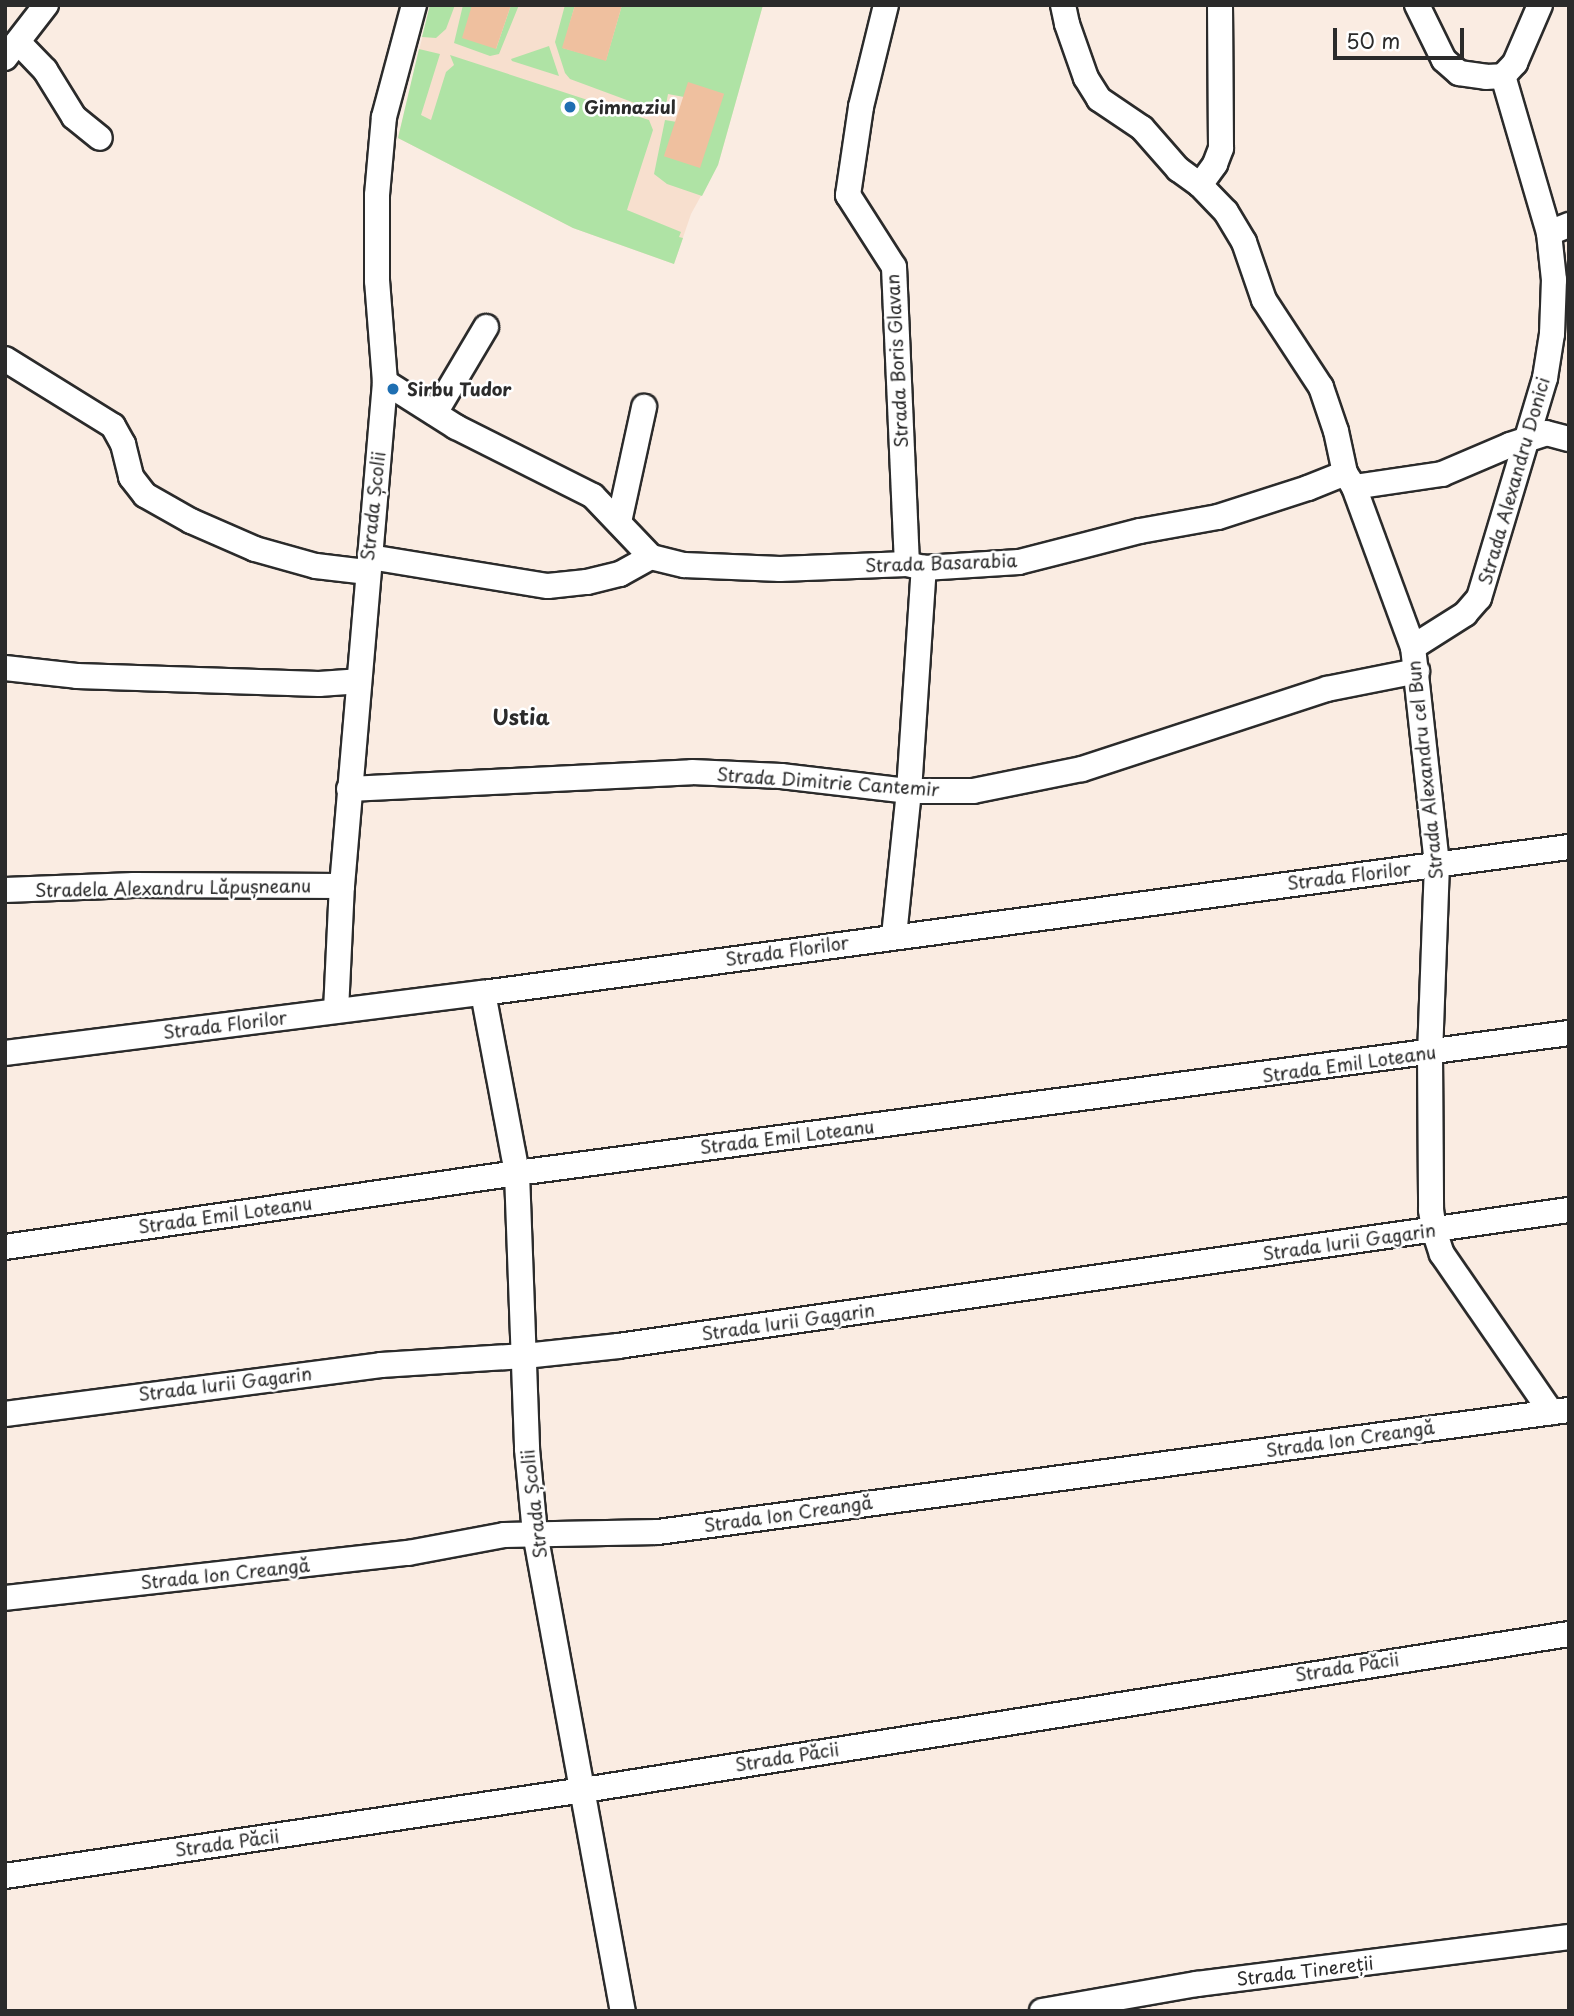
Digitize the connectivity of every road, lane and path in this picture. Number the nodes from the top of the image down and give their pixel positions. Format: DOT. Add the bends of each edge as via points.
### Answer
graph roads {
  1 [pos="46,5"];
  2 [pos="414,5"];
  3 [pos="886,5"];
  4 [pos="1063,5"];
  5 [pos="1220,5"];
  6 [pos="1417,5"];
  7 [pos="1540,5"];
  8 [pos="12,50"];
  9 [pos="1503,76"];
  10 [pos="100,138"];
  11 [pos="1200,185"];
  12 [pos="1559,229"];
  13 [pos="1561,323"];
  14 [pos="486,327"];
  15 [pos="5,359"];
  16 [pos="385,382"];
  17 [pos="644,407"];
  18 [pos="435,413"];
  19 [pos="1528,438"];
  20 [pos="1569,439"];
  21 [pos="1349,480"];
  22 [pos="619,522"];
  23 [pos="651,557"];
  24 [pos="368,565"];
  25 [pos="915,566"];
  26 [pos="1415,659"];
  27 [pos="5,668"];
  28 [pos="358,681"];
  29 [pos="349,789"];
  30 [pos="909,791"];
  31 [pos="1569,846"];
  32 [pos="1437,864"];
  33 [pos="342,886"];
  34 [pos="5,890"];
  35 [pos="894,936"];
  36 [pos="483,993"];
  37 [pos="336,1011"];
  38 [pos="1569,1033"];
  39 [pos="5,1053"];
  40 [pos="1430,1054"];
  41 [pos="517,1173"];
  42 [pos="1569,1210"];
  43 [pos="1434,1230"];
  44 [pos="5,1247"];
  45 [pos="525,1356"];
  46 [pos="1560,1411"];
  47 [pos="5,1414"];
  48 [pos="535,1533"];
  49 [pos="5,1598"];
  50 [pos="1569,1634"];
  51 [pos="584,1790"];
  52 [pos="5,1876"];
  53 [pos="1569,1937"];
  54 [pos="623,2011"];
  55 [pos="1042,2011"];
  1 -- 8 [label="street"];
  2 -- 16 [label="street, Strada Școlii" via="384,117 377,195 377,281"];
  3 -- 25 [label="street, Strada Boris Glavan" via="861,107 848,195 894,267"];
  4 -- 11 [label="street, Strada Alexandru cel Bun" via="1086,78 1099,99 1142,128 1178,169"];
  5 -- 11 [label="street" via="1221,148"];
  6 -- 9 [label="street" via="1444,60 1459,72"];
  7 -- 9 [label="street" via="1515,63"];
  8 -- 10 [label="street" via="45,70 74,117"];
  9 -- 12 [label="street, Strada Alexandru Donici"];
  11 -- 21 [label="street, Strada Alexandru cel Bun" via="1244,242 1264,300 1321,387"];
  12 -- 13 [label="street, Strada Alexandru Donici" via="1554,280"];
  13 -- 19 [label="street, Strada Alexandru Donici"];
  14 -- 18 [label="street"];
  15 -- 24 [label="street" via="113,426 131,477 145,495 255,549 316,566"];
  16 -- 18 [label="street"];
  16 -- 24 [label="street, Strada Școlii"];
  17 -- 22 [label="street"];
  18 -- 22 [label="street" via="593,496"];
  19 -- 20 [label="street, Strada Basarabia" via="1546,433"];
  19 -- 21 [label="street, Strada Basarabia" via="1442,474"];
  19 -- 26 [label="street, Strada Alexandru Donici" via="1479,598"];
  21 -- 25 [label="street, Strada Basarabia" via="1308,488 1219,517 1140,531 1019,562"];
  21 -- 26 [label="street, Strada Alexandru cel Bun"];
  22 -- 23 [label="street"];
  23 -- 24 [label="street" via="620,573 548,586"];
  23 -- 25 [label="street, Strada Basarabia" via="720,568"];
  24 -- 28 [label="street, Strada Școlii"];
  25 -- 30 [label="street, Strada Boris Glavan"];
  26 -- 30 [label="street, Strada Dimitrie Cantemir" via="1082,769 973,791"];
  26 -- 32 [label="street, Strada Alexandru cel Bun"];
  27 -- 28 [label="street" via="77,676 319,684"];
  28 -- 29 [label="street, Strada Școlii"];
  29 -- 30 [label="street, Strada Dimitrie Cantemir" via="692,772 781,776"];
  29 -- 33 [label="street, Strada Școlii"];
  30 -- 35 [label="street, Strada Boris Glavan"];
  31 -- 32 [label="street, Strada Florilor"];
  32 -- 35 [label="street, Strada Florilor"];
  32 -- 40 [label="street, Strada Alexandru cel Bun"];
  33 -- 34 [label="street, Stradela Alexandru Lăpușneanu"];
  33 -- 37 [label="street, Strada Școlii"];
  35 -- 36 [label="street, Strada Florilor"];
  36 -- 37 [label="street, Strada Florilor"];
  36 -- 41 [label="street, Strada Școlii"];
  37 -- 39 [label="street, Strada Florilor"];
  38 -- 40 [label="street, Strada Emil Loteanu"];
  40 -- 41 [label="street, Strada Emil Loteanu"];
  40 -- 43 [label="street, Strada Alexandru cel Bun"];
  41 -- 44 [label="street, Strada Emil Loteanu"];
  41 -- 45 [label="street, Strada Școlii"];
  42 -- 43 [label="street, Strada Iurii Gagarin"];
  43 -- 45 [label="street, Strada Iurii Gagarin"];
  43 -- 46 [label="street, Strada Alexandru cel Bun" via="1442,1254"];
  45 -- 47 [label="street, Strada Iurii Gagarin" via="368,1366"];
  45 -- 48 [label="street, Strada Școlii"];
  46 -- 48 [label="street, Strada Ion Creangă" via="658,1532"];
  48 -- 49 [label="street, Strada Ion Creangă" via="408,1553"];
  48 -- 51 [label="street, Strada Școlii"];
  50 -- 51 [label="street, Strada Păcii"];
  51 -- 52 [label="street, Strada Păcii"];
  51 -- 54 [label="street, Strada Școlii"];
  53 -- 55 [label="street, Strada Tinereții" via="1197,1984"];
}
